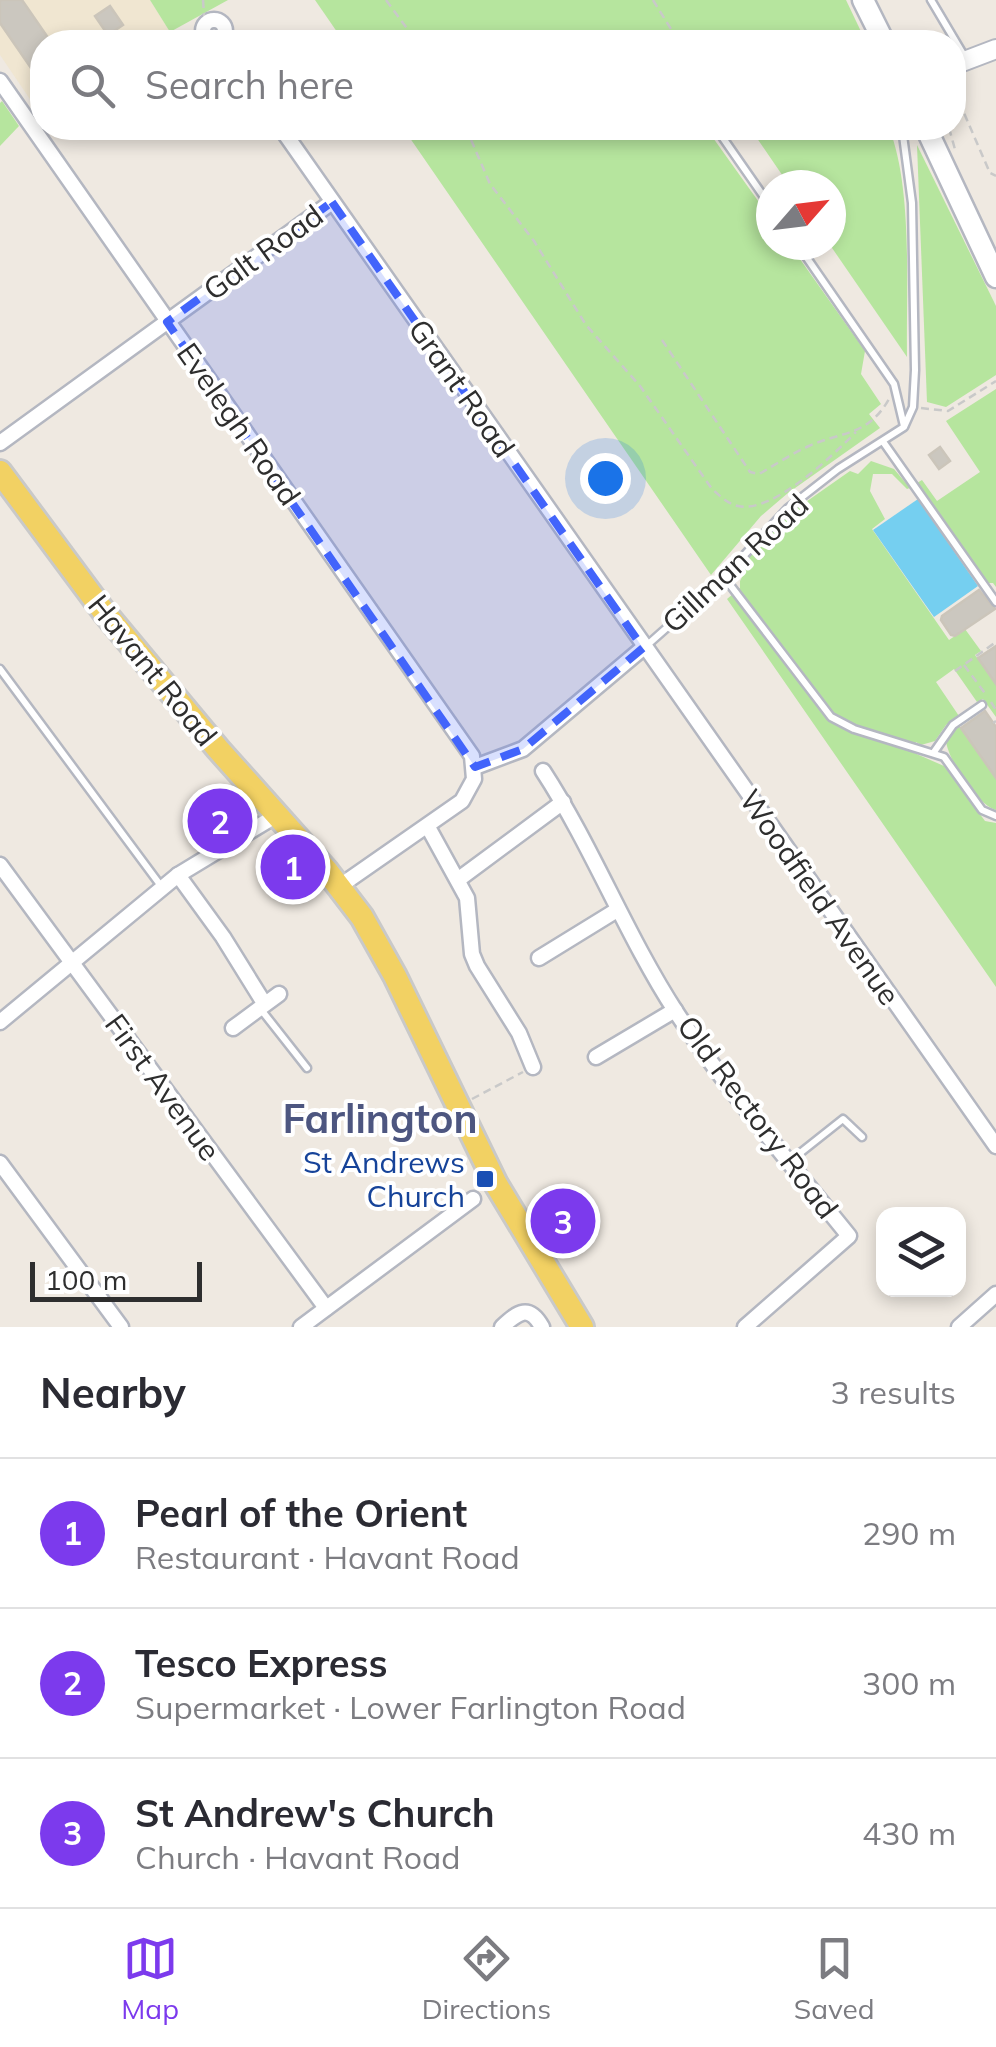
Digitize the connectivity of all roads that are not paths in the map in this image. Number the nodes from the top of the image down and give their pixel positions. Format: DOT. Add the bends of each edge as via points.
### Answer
graph roads {
  1 [pos="863,0"];
  2 [pos="931,0"];
  3 [pos="210,20"];
  4 [pos="225,30"];
  5 [pos="878,30"];
  6 [pos="945,30"];
  7 [pos="996,49"];
  8 [pos="966,61"];
  9 [pos="0,81"];
  10 [pos="30,125"];
  11 [pos="41,140"];
  12 [pos="288,140"];
  13 [pos="724,140"];
  14 [pos="904,140"];
  15 [pos="932,140"];
  16 [pos="756,185"];
  17 [pos="332,202"];
  18 [pos="808,260"];
  19 [pos="996,278"];
  20 [pos="166,322"];
  21 [pos="904,427"];
  22 [pos="884,442"];
  23 [pos="0,443"];
  24 [pos="0,472"];
  25 [pos="724,577"];
  26 [pos="996,602"];
  27 [pos="644,648"];
  28 [pos="0,669"];
  29 [pos="982,705"];
  30 [pos="934,752"];
  31 [pos="475,768"];
  32 [pos="543,771"];
  33 [pos="563,802"];
  34 [pos="276,815"];
  35 [pos="996,816"];
  36 [pos="428,827"];
  37 [pos="0,865"];
  38 [pos="178,874"];
  39 [pos="459,879"];
  40 [pos="340,886"];
  41 [pos="162,888"];
  42 [pos="617,910"];
  43 [pos="539,958"];
  44 [pos="71,961"];
  45 [pos="279,994"];
  46 [pos="261,1004"];
  47 [pos="675,1010"];
  48 [pos="0,1022"];
  49 [pos="233,1028"];
  50 [pos="596,1057"];
  51 [pos="533,1067"];
  52 [pos="308,1068"];
  53 [pos="862,1136"];
  54 [pos="996,1146"];
  55 [pos="789,1162"];
  56 [pos="0,1163"];
  57 [pos="473,1199"];
  58 [pos="996,1294"];
  59 [pos="326,1308"];
  60 [pos="121,1327"];
  61 [pos="300,1327"];
  62 [pos="502,1327"];
  63 [pos="542,1327"];
  64 [pos="582,1327"];
  65 [pos="745,1327"];
  66 [pos="959,1327"];
  1 -- 5 [label="main road"];
  2 -- 6 [label="lane"];
  3 -- 4 [label="street"];
  7 -- 8 [label="street"];
  9 -- 10 [label="street, Evelegh Road"];
  11 -- 20 [label="street, Evelegh Road"];
  12 -- 17 [label="street, Grant Road"];
  13 -- 16 [label="lane"];
  14 -- 21 [label="lane" via="912,204 915,370"];
  15 -- 19 [label="main road"];
  17 -- 20 [label="street, Galt Road"];
  17 -- 27 [label="street, Grant Road"];
  18 -- 21 [label="lane" via="894,384"];
  20 -- 23 [label="street, Galt Road"];
  20 -- 31 [label="street, Evelegh Road"];
  21 -- 22 [label="lane, Gillman Road"];
  22 -- 25 [label="lane, Gillman Road" via="788,508"];
  22 -- 26 [label="lane"];
  24 -- 34 [label="main road, Havant Road" via="104,612"];
  25 -- 27 [label="lane, Gillman Road"];
  25 -- 30 [label="lane" via="831,717"];
  27 -- 31 [label="street, Gillman Road" via="523,750"];
  27 -- 54 [label="street, Woodfield Avenue"];
  28 -- 41 [label="lane"];
  29 -- 30 [label="lane" via="953,726"];
  30 -- 35 [label="lane" via="982,810"];
  31 -- 36 [label="street" via="462,801"];
  32 -- 33 [label="street, Old Rectory Road"];
  33 -- 39 [label="street"];
  33 -- 42 [label="street, Old Rectory Road"];
  34 -- 38 [label="street"];
  34 -- 40 [label="main road, Havant Road"];
  36 -- 39 [label="street"];
  36 -- 40 [label="street"];
  37 -- 44 [label="street, First Avenue"];
  38 -- 41 [label="street"];
  38 -- 46 [label="street"];
  39 -- 51 [label="street" via="468,898 472,954"];
  40 -- 64 [label="main road, Havant Road" via="378,944 496,1184"];
  41 -- 44 [label="street"];
  42 -- 43 [label="street"];
  42 -- 47 [label="street, Old Rectory Road"];
  44 -- 48 [label="street"];
  44 -- 59 [label="street, First Avenue"];
  45 -- 46 [label="street"];
  46 -- 49 [label="street"];
  46 -- 52 [label="lane"];
  47 -- 50 [label="street"];
  47 -- 55 [label="street, Old Rectory Road"];
  53 -- 55 [label="lane" via="843,1118"];
  55 -- 65 [label="street, Old Rectory Road" via="849,1236"];
  56 -- 60 [label="street"];
  57 -- 59 [label="street"];
  58 -- 66 [label="street"];
  59 -- 61 [label="street"];
  62 -- 63 [label="street" via="528,1311"];
}
